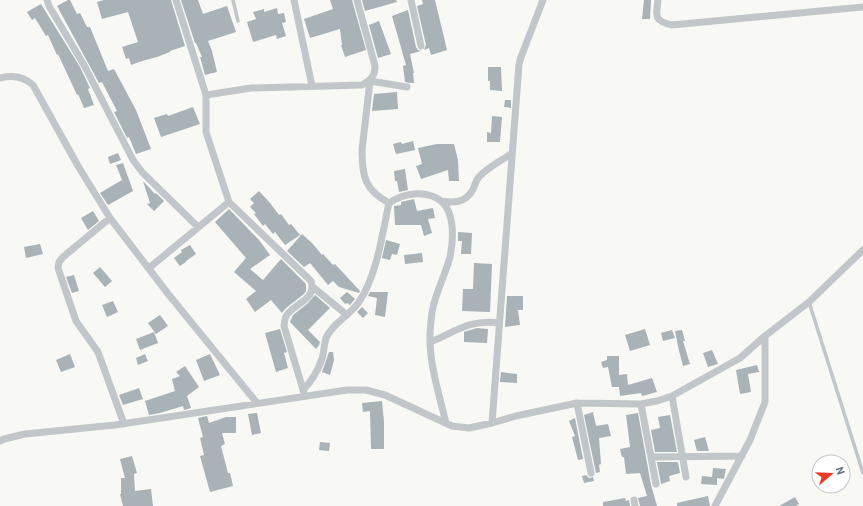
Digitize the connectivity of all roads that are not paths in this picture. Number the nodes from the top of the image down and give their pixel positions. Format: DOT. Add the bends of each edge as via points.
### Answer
graph roads {
  1 [pos="47,0"];
  2 [pos="176,0"];
  3 [pos="233,0"];
  4 [pos="294,0"];
  5 [pos="357,0"];
  6 [pos="411,0"];
  7 [pos="543,0"];
  8 [pos="658,0"];
  9 [pos="863,7"];
  10 [pos="238,21"];
  11 [pos="421,46"];
  12 [pos="0,78"];
  13 [pos="370,81"];
  14 [pos="312,86"];
  15 [pos="407,87"];
  16 [pos="206,95"];
  17 [pos="512,153"];
  18 [pos="441,201"];
  19 [pos="229,202"];
  20 [pos="388,203"];
  21 [pos="110,218"];
  22 [pos="198,227"];
  23 [pos="863,250"];
  24 [pos="149,268"];
  25 [pos="314,288"];
  26 [pos="809,302"];
  27 [pos="347,315"];
  28 [pos="499,323"];
  29 [pos="765,336"];
  30 [pos="431,342"];
  31 [pos="304,393"];
  32 [pos="672,396"];
  33 [pos="256,403"];
  34 [pos="577,403"];
  35 [pos="641,404"];
  36 [pos="446,423"];
  37 [pos="124,424"];
  38 [pos="492,424"];
  39 [pos="0,441"];
  40 [pos="682,456"];
  41 [pos="742,456"];
  42 [pos="651,457"];
  43 [pos="863,473"];
  44 [pos="591,474"];
  45 [pos="686,477"];
  46 [pos="656,484"];
  47 [pos="715,506"];
  1 -- 22 [label="street" via="48,6 94,84 132,160"];
  2 -- 16 [label="street"];
  3 -- 10 [label="lane"];
  4 -- 14 [label="street"];
  5 -- 13 [label="street" via="375,66 375,74"];
  6 -- 11 [label="street"];
  7 -- 17 [label="street" via="519,64"];
  8 -- 9 [label="street" via="657,18 662,23 672,25"];
  12 -- 21 [label="street" via="11,75 26,79 33,85"];
  13 -- 14 [label="street" via="362,85"];
  13 -- 15 [label="street"];
  13 -- 20 [label="street" via="362,162 371,191"];
  14 -- 16 [label="street" via="251,88"];
  16 -- 19 [label="street" via="206,132"];
  17 -- 18 [label="street" via="487,169 463,201"];
  17 -- 28 [label="street"];
  18 -- 20 [label="street" via="416,194 400,197"];
  18 -- 30 [label="street" via="450,214 452,237 450,257 432,309"];
  19 -- 22 [label="street"];
  19 -- 25 [label="street" via="311,281"];
  20 -- 27 [label="street" via="379,250 366,290 358,304"];
  21 -- 24 [label="street"];
  21 -- 37 [label="street" via="63,257 58,268 76,321 100,358"];
  22 -- 24 [label="street"];
  23 -- 26 [label="street"];
  24 -- 33 [label="street"];
  25 -- 27 [label="street"];
  25 -- 31 [label="street" via="312,293 286,316 284,326"];
  26 -- 29 [label="street"];
  26 -- 43 [label="lane"];
  27 -- 31 [label="street" via="326,338 322,360"];
  28 -- 30 [label="street" via="473,323"];
  28 -- 38 [label="street"];
  29 -- 32 [label="street" via="740,358"];
  29 -- 41 [label="street" via="765,402"];
  30 -- 36 [label="street" via="436,384"];
  31 -- 33 [label="street"];
  31 -- 36 [label="street" via="366,390 385,395"];
  32 -- 35 [label="street"];
  32 -- 40 [label="street"];
  33 -- 37 [label="street"];
  34 -- 35 [label="street"];
  34 -- 38 [label="street" via="516,416"];
  34 -- 44 [label="street"];
  35 -- 42 [label="street"];
  36 -- 38 [label="street" via="460,428"];
  37 -- 39 [label="street" via="26,434"];
  40 -- 41 [label="street"];
  40 -- 42 [label="street"];
  40 -- 45 [label="street"];
  41 -- 47 [label="street"];
  42 -- 46 [label="street"];
}
